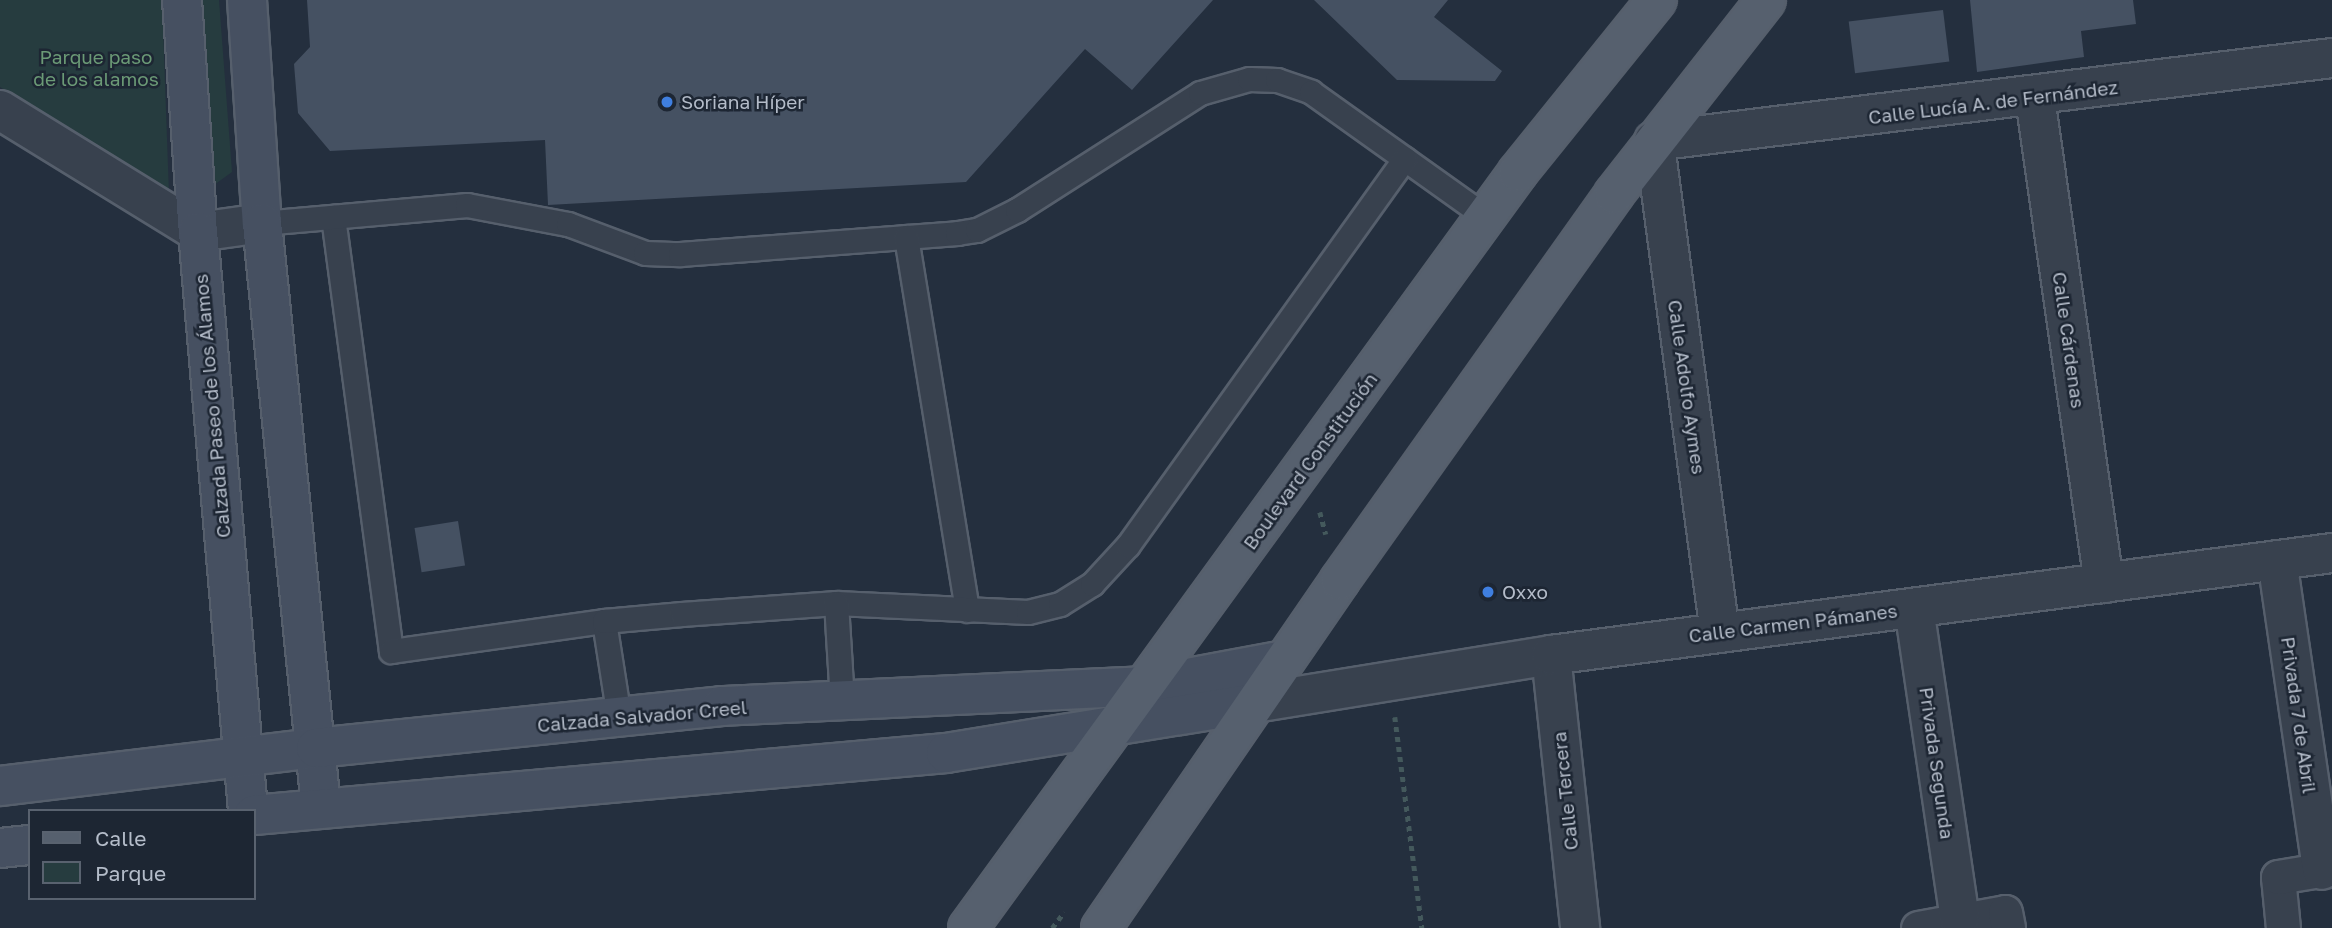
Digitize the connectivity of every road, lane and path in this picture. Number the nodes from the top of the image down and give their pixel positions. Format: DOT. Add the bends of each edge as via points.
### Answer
graph roads {
  1 [pos="183,0"];
  2 [pos="247,0"];
  3 [pos="1657,0"];
  4 [pos="1766,0"];
  5 [pos="2332,58"];
  6 [pos="2035,98"];
  7 [pos="0,110"];
  8 [pos="1654,141"];
  9 [pos="1404,159"];
  10 [pos="333,217"];
  11 [pos="1486,217"];
  12 [pos="262,223"];
  13 [pos="198,232"];
  14 [pos="906,237"];
  15 [pos="1306,468"];
  16 [pos="2332,552"];
  17 [pos="2277,560"];
  18 [pos="1340,580"];
  19 [pos="2104,583"];
  20 [pos="836,603"];
  21 [pos="1914,608"];
  22 [pos="967,610"];
  23 [pos="604,621"];
  24 [pos="1720,633"];
  25 [pos="1551,655"];
  26 [pos="1284,660"];
  27 [pos="1388,680"];
  28 [pos="1145,686"];
  29 [pos="842,700"];
  30 [pos="1255,703"];
  31 [pos="619,717"];
  32 [pos="1117,724"];
  33 [pos="316,748"];
  34 [pos="243,757"];
  35 [pos="0,786"];
  36 [pos="321,807"];
  37 [pos="248,809"];
  38 [pos="256,815"];
  39 [pos="28,845"];
  40 [pos="0,848"];
  41 [pos="2327,869"];
  42 [pos="1960,918"];
  43 [pos="968,928"];
  44 [pos="1101,928"];
  45 [pos="1423,928"];
  46 [pos="1580,928"];
  47 [pos="1918,928"];
  48 [pos="2008,928"];
  49 [pos="2283,928"];
  1 -- 13 [label="main road, Calzada Paseo de los Álamos"];
  2 -- 12 [label="main road"];
  3 -- 11 [label="main road, Boulevard Constitución"];
  4 -- 8 [label="main road"];
  5 -- 6 [label="street, Calle Lucía A. de Fernández"];
  6 -- 8 [label="street, Calle Lucía A. de Fernández"];
  6 -- 19 [label="street, Calle Cárdenas"];
  7 -- 13 [label="street"];
  8 -- 18 [label="main road"];
  8 -- 24 [label="street, Calle Adolfo Aymes"];
  9 -- 11 [label="lane"];
  9 -- 14 [label="lane" via="1311,92 1268,79 1234,80 1192,99 996,222 967,232"];
  9 -- 22 [label="lane" via="1135,535 1092,584 1045,608"];
  10 -- 12 [label="lane"];
  10 -- 14 [label="lane" via="439,205 487,206 568,224 638,251 661,254"];
  10 -- 23 [label="lane" via="391,651"];
  11 -- 15 [label="main road, Boulevard Constitución"];
  12 -- 13 [label="street"];
  12 -- 33 [label="main road"];
  13 -- 34 [label="main road, Calzada Paseo de los Álamos"];
  14 -- 22 [label="lane"];
  15 -- 18 [label="path"];
  15 -- 28 [label="main road, Boulevard Constitución"];
  16 -- 17 [label="street, Calle Carmen Pámanes"];
  17 -- 19 [label="street, Calle Carmen Pámanes"];
  17 -- 41 [label="street, Privada 7 de Abril"];
  18 -- 26 [label="main road"];
  19 -- 21 [label="street, Calle Carmen Pámanes"];
  20 -- 22 [label="lane"];
  20 -- 23 [label="lane"];
  20 -- 29 [label="lane"];
  21 -- 24 [label="street, Calle Carmen Pámanes"];
  21 -- 42 [label="street, Privada Segunda"];
  23 -- 31 [label="lane"];
  24 -- 25 [label="street, Calle Carmen Pámanes"];
  25 -- 27 [label="street, Calle Carmen Pámanes"];
  25 -- 46 [label="street, Calle Tercera"];
  26 -- 28 [label="main road, Calzada Salvador Creel"];
  26 -- 30 [label="main road"];
  27 -- 30 [label="street, Calle Carmen Pámanes"];
  27 -- 45 [label="path" via="1406,780"];
  28 -- 29 [label="main road, Calzada Salvador Creel"];
  28 -- 32 [label="main road, Boulevard Constitución"];
  29 -- 31 [label="main road, Calzada Salvador Creel"];
  30 -- 32 [label="main road"];
  30 -- 44 [label="main road"];
  31 -- 33 [label="main road, Calzada Salvador Creel"];
  32 -- 36 [label="main road" via="946,753 761,773"];
  32 -- 43 [label="main road, Boulevard Constitución"];
  33 -- 34 [label="main road, Calzada Salvador Creel"];
  33 -- 36 [label="main road"];
  34 -- 35 [label="main road, Calzada Salvador Creel"];
  34 -- 37 [label="main road, Calzada Paseo de los Álamos"];
  36 -- 38 [label="main road"];
  39 -- 40 [label="main road"];
  41 -- 49 [label="street" via="2278,877"];
  42 -- 47 [label="street"];
  42 -- 48 [label="street" via="2006,912"];
}
